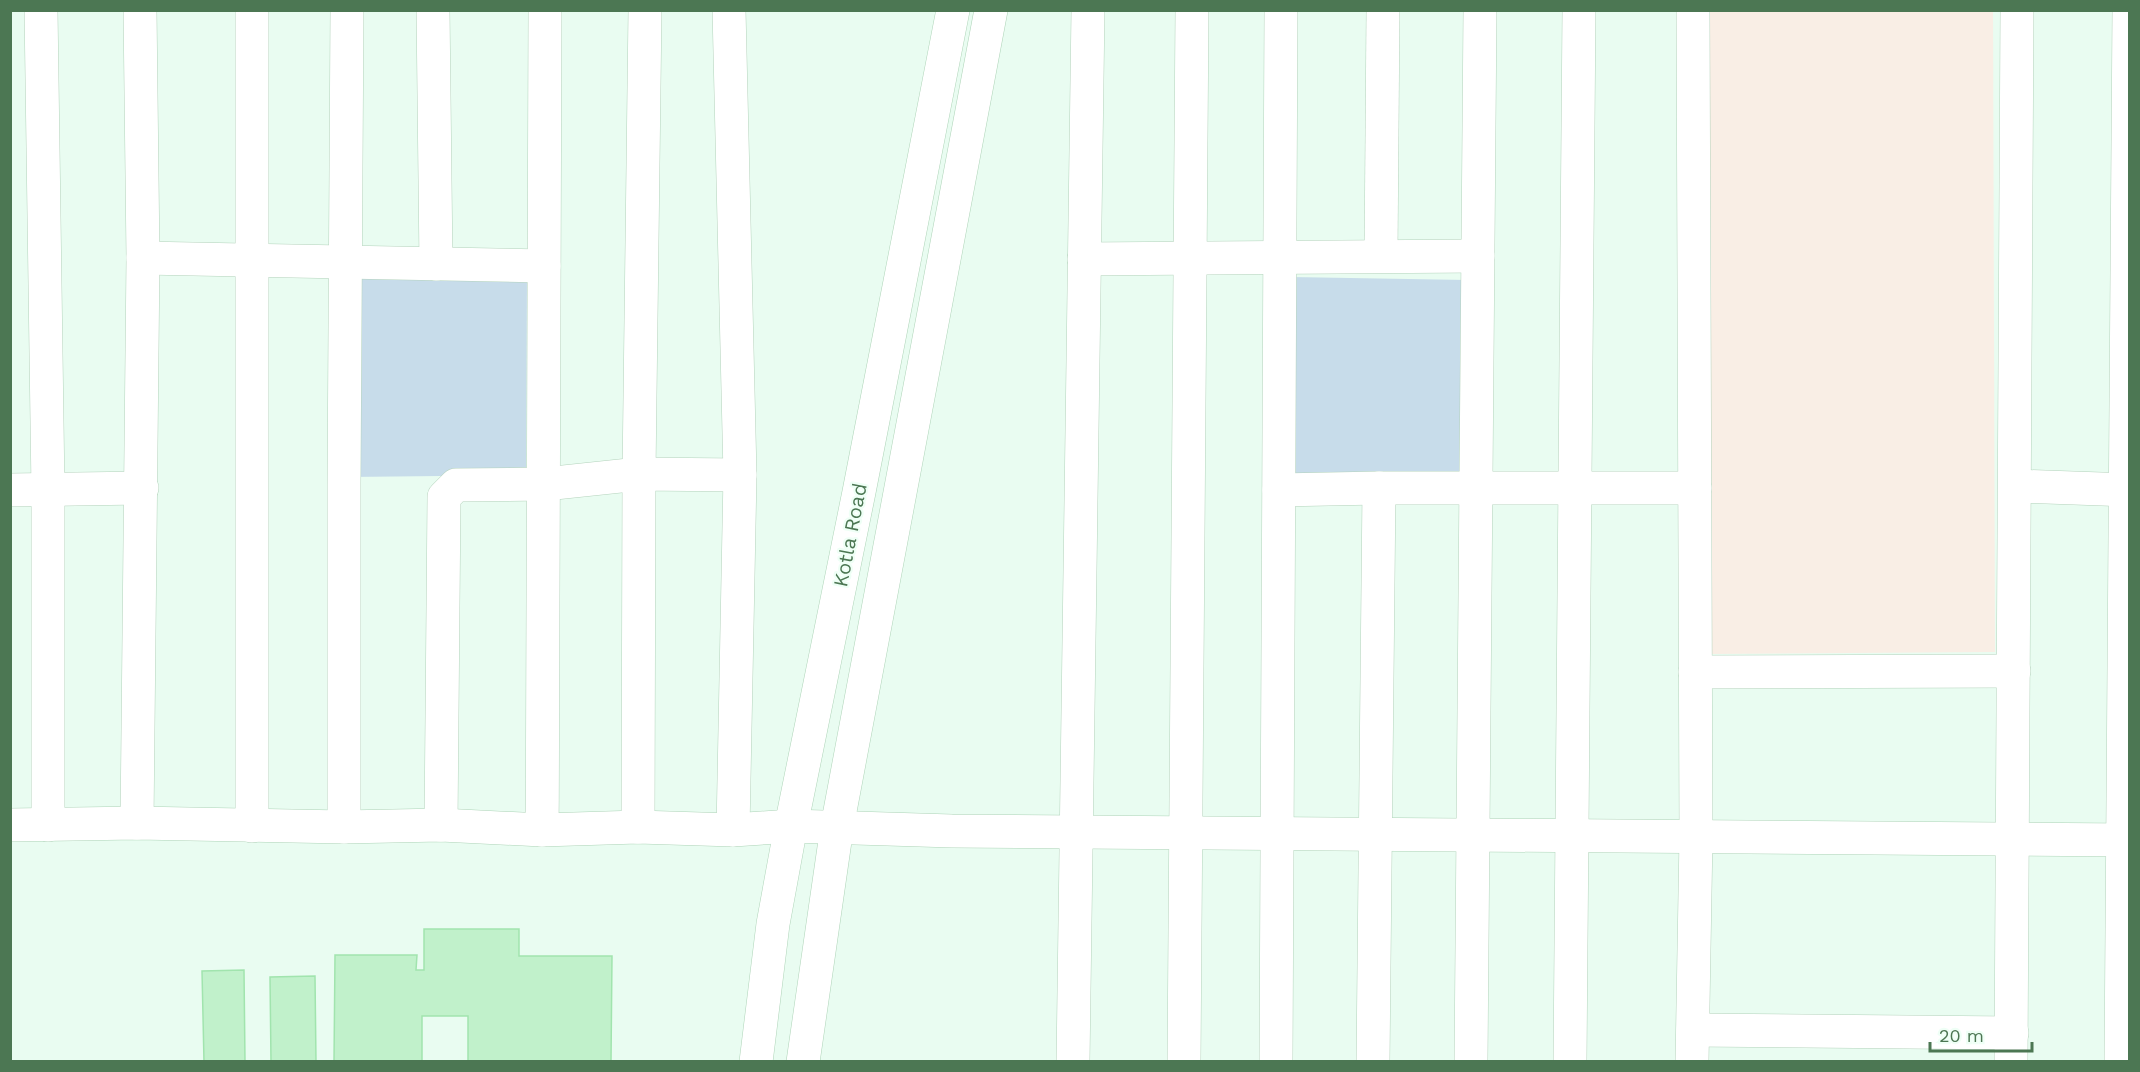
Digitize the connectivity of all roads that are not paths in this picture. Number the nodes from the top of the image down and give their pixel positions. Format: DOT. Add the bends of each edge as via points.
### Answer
graph roads {
  1 [pos="41,10"];
  2 [pos="140,10"];
  3 [pos="252,10"];
  4 [pos="347,10"];
  5 [pos="433,10"];
  6 [pos="545,10"];
  7 [pos="645,10"];
  8 [pos="729,10"];
  9 [pos="953,10"];
  10 [pos="991,10"];
  11 [pos="1088,10"];
  12 [pos="1192,10"];
  13 [pos="1281,10"];
  14 [pos="1383,10"];
  15 [pos="1480,10"];
  16 [pos="1579,10"];
  17 [pos="1694,10"];
  18 [pos="2017,10"];
  19 [pos="2129,10"];
  20 [pos="1381,255"];
  21 [pos="1280,256"];
  22 [pos="1478,256"];
  23 [pos="143,258"];
  24 [pos="1190,258"];
  25 [pos="1084,259"];
  26 [pos="251,261"];
  27 [pos="345,263"];
  28 [pos="436,264"];
  29 [pos="544,266"];
  30 [pos="639,474"];
  31 [pos="740,475"];
  32 [pos="545,484"];
  33 [pos="2015,486"];
  34 [pos="142,488"];
  35 [pos="1379,488"];
  36 [pos="1476,488"];
  37 [pos="1575,488"];
  38 [pos="1695,489"];
  39 [pos="10,490"];
  40 [pos="48,490"];
  41 [pos="1279,490"];
  42 [pos="2128,490"];
  43 [pos="2014,671"];
  44 [pos="1695,672"];
  45 [pos="137,823"];
  46 [pos="10,825"];
  47 [pos="48,825"];
  48 [pos="441,825"];
  49 [pos="252,826"];
  50 [pos="791,826"];
  51 [pos="344,827"];
  52 [pos="638,827"];
  53 [pos="837,827"];
  54 [pos="543,830"];
  55 [pos="733,830"];
  56 [pos="1076,832"];
  57 [pos="1186,833"];
  58 [pos="1278,834"];
  59 [pos="1376,835"];
  60 [pos="1473,835"];
  61 [pos="1572,836"];
  62 [pos="1696,837"];
  63 [pos="2014,839"];
  64 [pos="2126,840"];
  65 [pos="1693,1046"];
  66 [pos="2012,1047"];
  67 [pos="756,1062"];
  68 [pos="803,1062"];
  69 [pos="1073,1062"];
  70 [pos="1184,1062"];
  71 [pos="1276,1062"];
  72 [pos="1374,1062"];
  73 [pos="1471,1062"];
  74 [pos="1570,1062"];
  75 [pos="2121,1062"];
  1 -- 40 [label="street"];
  2 -- 23 [label="street"];
  3 -- 26 [label="street"];
  4 -- 27 [label="street"];
  5 -- 28 [label="street"];
  6 -- 29 [label="street"];
  7 -- 30 [label="street"];
  8 -- 31 [label="street"];
  9 -- 50 [label="street, Kotla Road"];
  10 -- 53 [label="street"];
  11 -- 25 [label="street"];
  12 -- 24 [label="street"];
  13 -- 21 [label="street"];
  14 -- 20 [label="street"];
  15 -- 22 [label="street"];
  16 -- 37 [label="street"];
  17 -- 38 [label="street"];
  18 -- 33 [label="street"];
  19 -- 42 [label="street"];
  20 -- 21 [label="street"];
  20 -- 22 [label="street"];
  21 -- 24 [label="street"];
  21 -- 41 [label="street"];
  22 -- 36 [label="street"];
  23 -- 26 [label="street"];
  23 -- 34 [label="street"];
  24 -- 25 [label="street"];
  24 -- 57 [label="street"];
  25 -- 56 [label="street"];
  26 -- 27 [label="street"];
  26 -- 49 [label="street"];
  27 -- 28 [label="street"];
  27 -- 51 [label="street"];
  28 -- 29 [label="street"];
  29 -- 32 [label="street"];
  30 -- 31 [label="street"];
  30 -- 32 [label="street"];
  30 -- 52 [label="street"];
  31 -- 55 [label="street"];
  32 -- 48 [label="street" via="456,485 444,497"];
  32 -- 54 [label="street"];
  33 -- 42 [label="street"];
  33 -- 43 [label="street"];
  34 -- 40 [label="street"];
  34 -- 45 [label="street"];
  35 -- 36 [label="street"];
  35 -- 41 [label="street"];
  35 -- 59 [label="street"];
  36 -- 37 [label="street"];
  36 -- 60 [label="street"];
  37 -- 38 [label="street"];
  37 -- 61 [label="street"];
  38 -- 44 [label="street"];
  39 -- 40 [label="street"];
  40 -- 47 [label="street"];
  41 -- 58 [label="street"];
  42 -- 64 [label="street"];
  43 -- 44 [label="street"];
  43 -- 63 [label="street"];
  44 -- 62 [label="street"];
  45 -- 47 [label="street"];
  45 -- 49 [label="street"];
  46 -- 47 [label="street"];
  48 -- 51 [label="street"];
  48 -- 54 [label="street"];
  49 -- 51 [label="street"];
  50 -- 53 [label="street"];
  50 -- 55 [label="street"];
  50 -- 67 [label="street, Kotla Road" via="773,924"];
  52 -- 54 [label="street"];
  52 -- 55 [label="street"];
  53 -- 56 [label="street"];
  53 -- 68 [label="street"];
  56 -- 57 [label="street"];
  56 -- 69 [label="street"];
  57 -- 58 [label="street"];
  57 -- 70 [label="street"];
  58 -- 59 [label="street"];
  58 -- 71 [label="street"];
  59 -- 60 [label="street"];
  59 -- 72 [label="street"];
  60 -- 61 [label="street"];
  60 -- 73 [label="street"];
  61 -- 62 [label="street"];
  61 -- 74 [label="street"];
  62 -- 63 [label="street"];
  62 -- 65 [label="street"];
  63 -- 64 [label="street"];
  63 -- 66 [label="street"];
  64 -- 75 [label="street"];
  65 -- 66 [label="street"];
}
